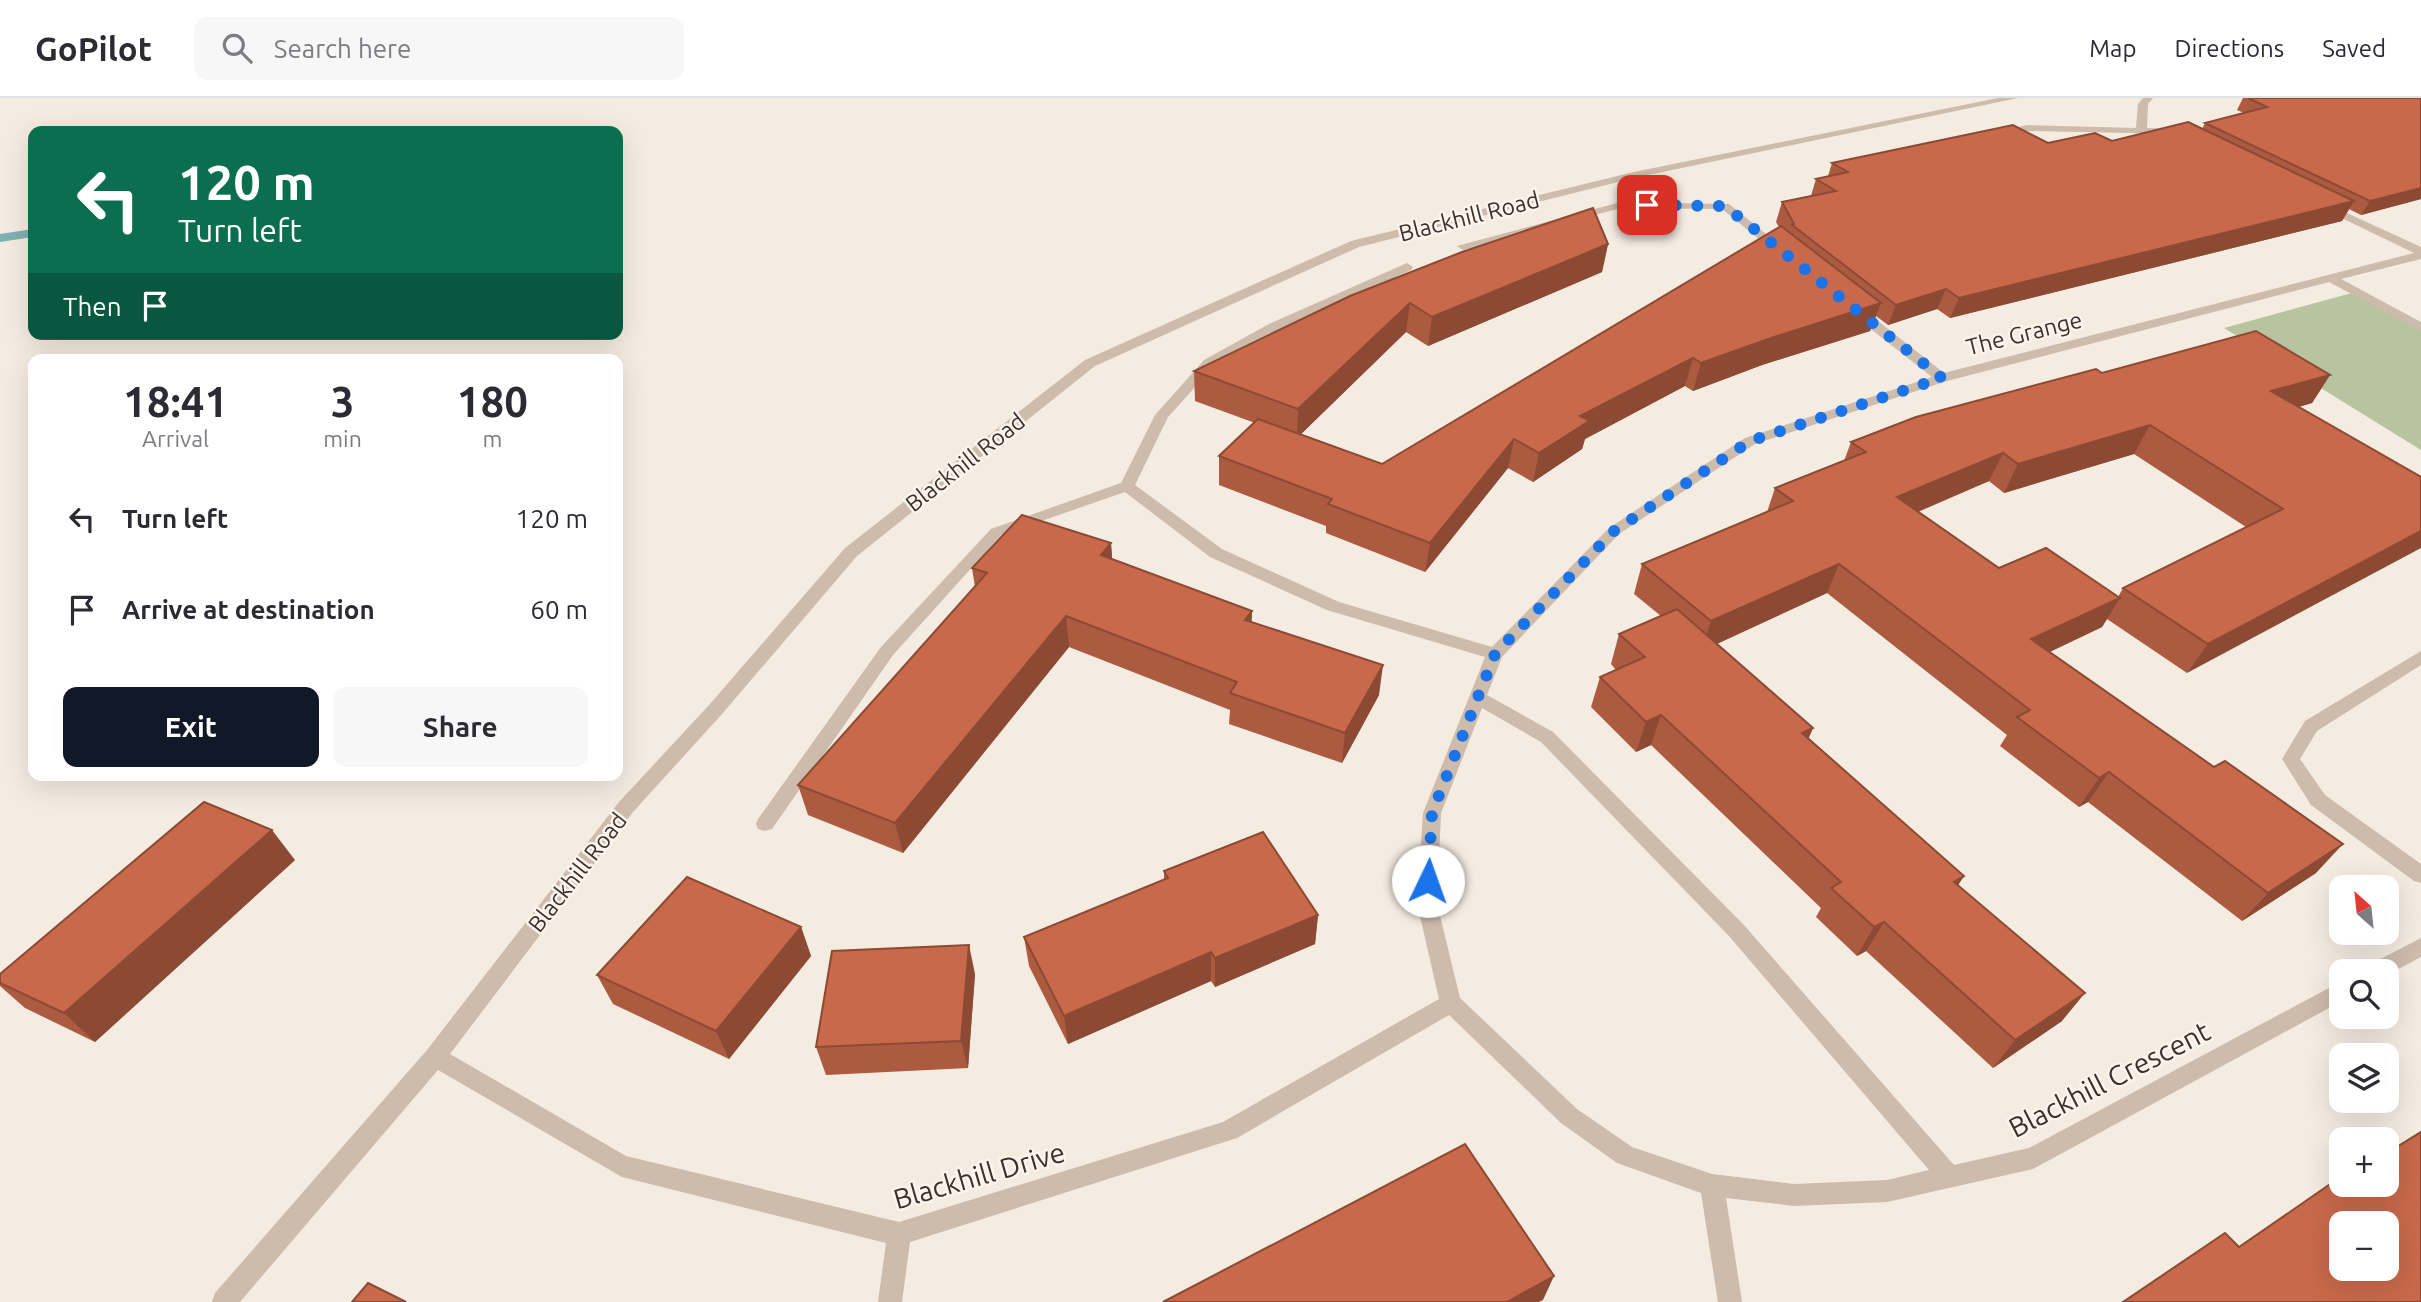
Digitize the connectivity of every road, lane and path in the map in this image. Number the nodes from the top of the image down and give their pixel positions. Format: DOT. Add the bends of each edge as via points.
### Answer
graph roads {
  1 [pos="2013,98"];
  2 [pos="2148,98"];
  3 [pos="2141,131"];
  4 [pos="1987,135"];
  5 [pos="2187,138"];
  6 [pos="2310,198"];
  7 [pos="1463,246"];
  8 [pos="2421,253"];
  9 [pos="1790,258"];
  10 [pos="1407,267"];
  11 [pos="2330,278"];
  12 [pos="1844,301"];
  13 [pos="2421,327"];
  14 [pos="1942,378"];
  15 [pos="1127,486"];
  16 [pos="1495,654"];
  17 [pos="2421,657"];
  18 [pos="1478,698"];
  19 [pos="765,824"];
  20 [pos="2421,875"];
  21 [pos="2421,947"];
  22 [pos="2398,959"];
  23 [pos="2329,997"];
  24 [pos="1451,1003"];
  25 [pos="435,1056"];
  26 [pos="1951,1178"];
  27 [pos="1713,1185"];
  28 [pos="899,1234"];
  29 [pos="224,1302"];
  30 [pos="890,1302"];
  31 [pos="1730,1302"];
  1 -- 25 [label="street, Blackhill Road" via="1634,175 1355,244 1090,363 851,552 626,807"];
  2 -- 3 [label="street" via="2143,104"];
  3 -- 4 [label="street" via="2027,128"];
  3 -- 5 [label="street" via="2174,132"];
  6 -- 8 [label="street"];
  7 -- 9 [label="street" via="1621,205 1725,206"];
  8 -- 11 [label="street, The Grange"];
  10 -- 15 [label="street" via="1274,327 1209,363 1162,415"];
  11 -- 13 [label="street"];
  11 -- 14 [label="street, The Grange"];
  12 -- 14 [label="street"];
  14 -- 16 [label="street, The Grange" via="1750,441 1614,531"];
  15 -- 16 [label="street" via="1216,553 1333,606"];
  15 -- 19 [label="street" via="996,532 887,651"];
  16 -- 18 [label="street, The Grange"];
  17 -- 20 [label="street" via="2311,726 2291,759 2318,800"];
  18 -- 24 [label="street, The Grange" via="1432,813 1427,903"];
  18 -- 26 [label="street" via="1547,737 1736,930"];
  21 -- 22 [label="street"];
  23 -- 26 [label="street, Blackhill Crescent" via="2033,1158"];
  24 -- 27 [label="street, Blackhill Crescent" via="1569,1116 1625,1155"];
  24 -- 28 [label="street, Blackhill Drive" via="1229,1131"];
  25 -- 28 [label="street, Blackhill Drive" via="622,1166"];
  25 -- 29 [label="street, Blackhill Road"];
  26 -- 27 [label="street, Blackhill Crescent" via="1887,1191 1794,1195"];
  27 -- 31 [label="street"];
  28 -- 30 [label="street"];
}
